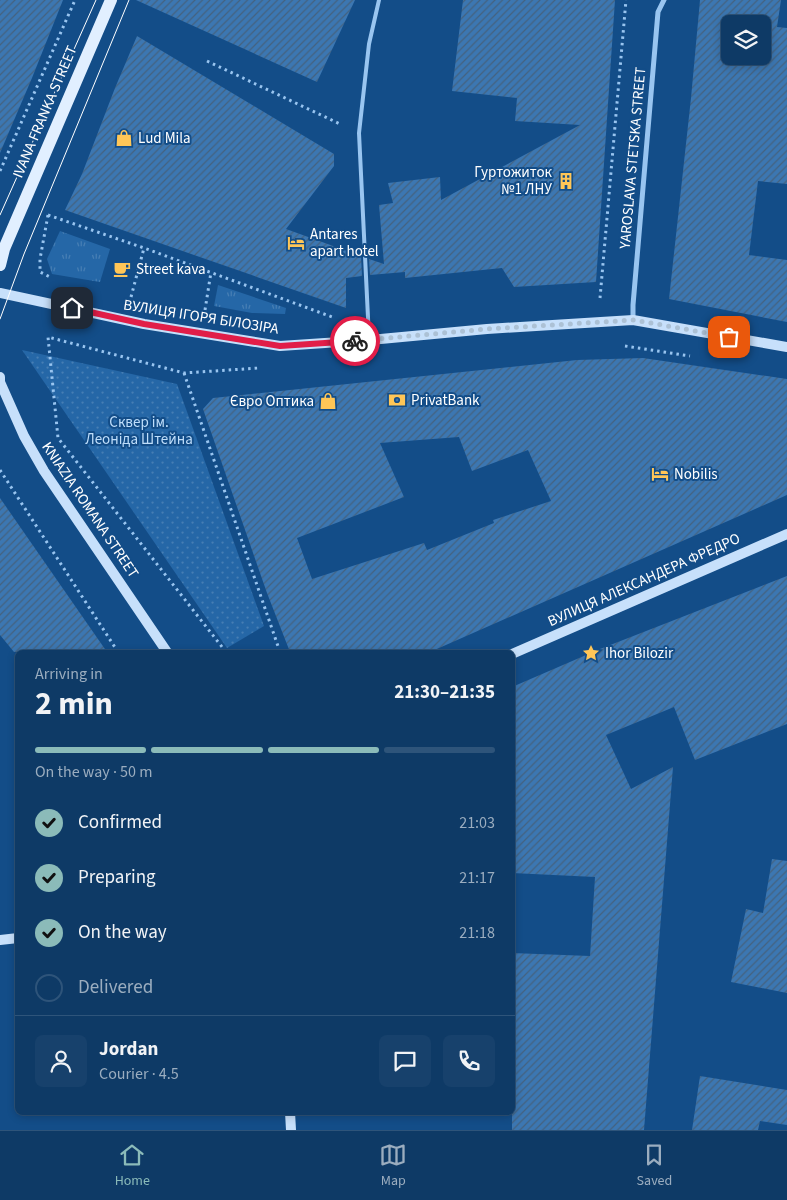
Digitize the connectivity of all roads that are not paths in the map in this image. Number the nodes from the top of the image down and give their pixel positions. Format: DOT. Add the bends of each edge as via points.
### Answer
graph roads {
  1 [pos="111,0"];
  2 [pos="379,0"];
  3 [pos="664,0"];
  4 [pos="0,265"];
  5 [pos="0,293"];
  6 [pos="634,320"];
  7 [pos="370,340"];
  8 [pos="787,348"];
  9 [pos="0,377"];
  10 [pos="787,534"];
  11 [pos="166,650"];
  12 [pos="515,653"];
  13 [pos="15,938"];
  14 [pos="0,940"];
  15 [pos="290,1115"];
  16 [pos="290,1130"];
  1 -- 4 [label="main road, IVANA FRANKA STREET"];
  2 -- 7 [label="lane" via="369,44 359,132"];
  3 -- 6 [label="street, YAROSLAVA STETSKA STREET" via="658,12 632,305"];
  5 -- 7 [label="street, ВУЛИЦЯ ІГОРЯ БІЛОЗІРА" via="144,324 280,346"];
  6 -- 7 [label="street, ВУЛИЦЯ ІГОРЯ БІЛОЗІРА"];
  6 -- 8 [label="street, ВУЛИЦЯ ІГОРЯ БІЛОЗІРА"];
  9 -- 11 [label="street, KNIAZIA ROMANA STREET" via="24,436 44,472"];
  10 -- 12 [label="street, ВУЛИЦЯ АЛЕКСАНДЕРА ФРЕДРО"];
  13 -- 14 [label="street"];
  15 -- 16 [label="street"];
}
